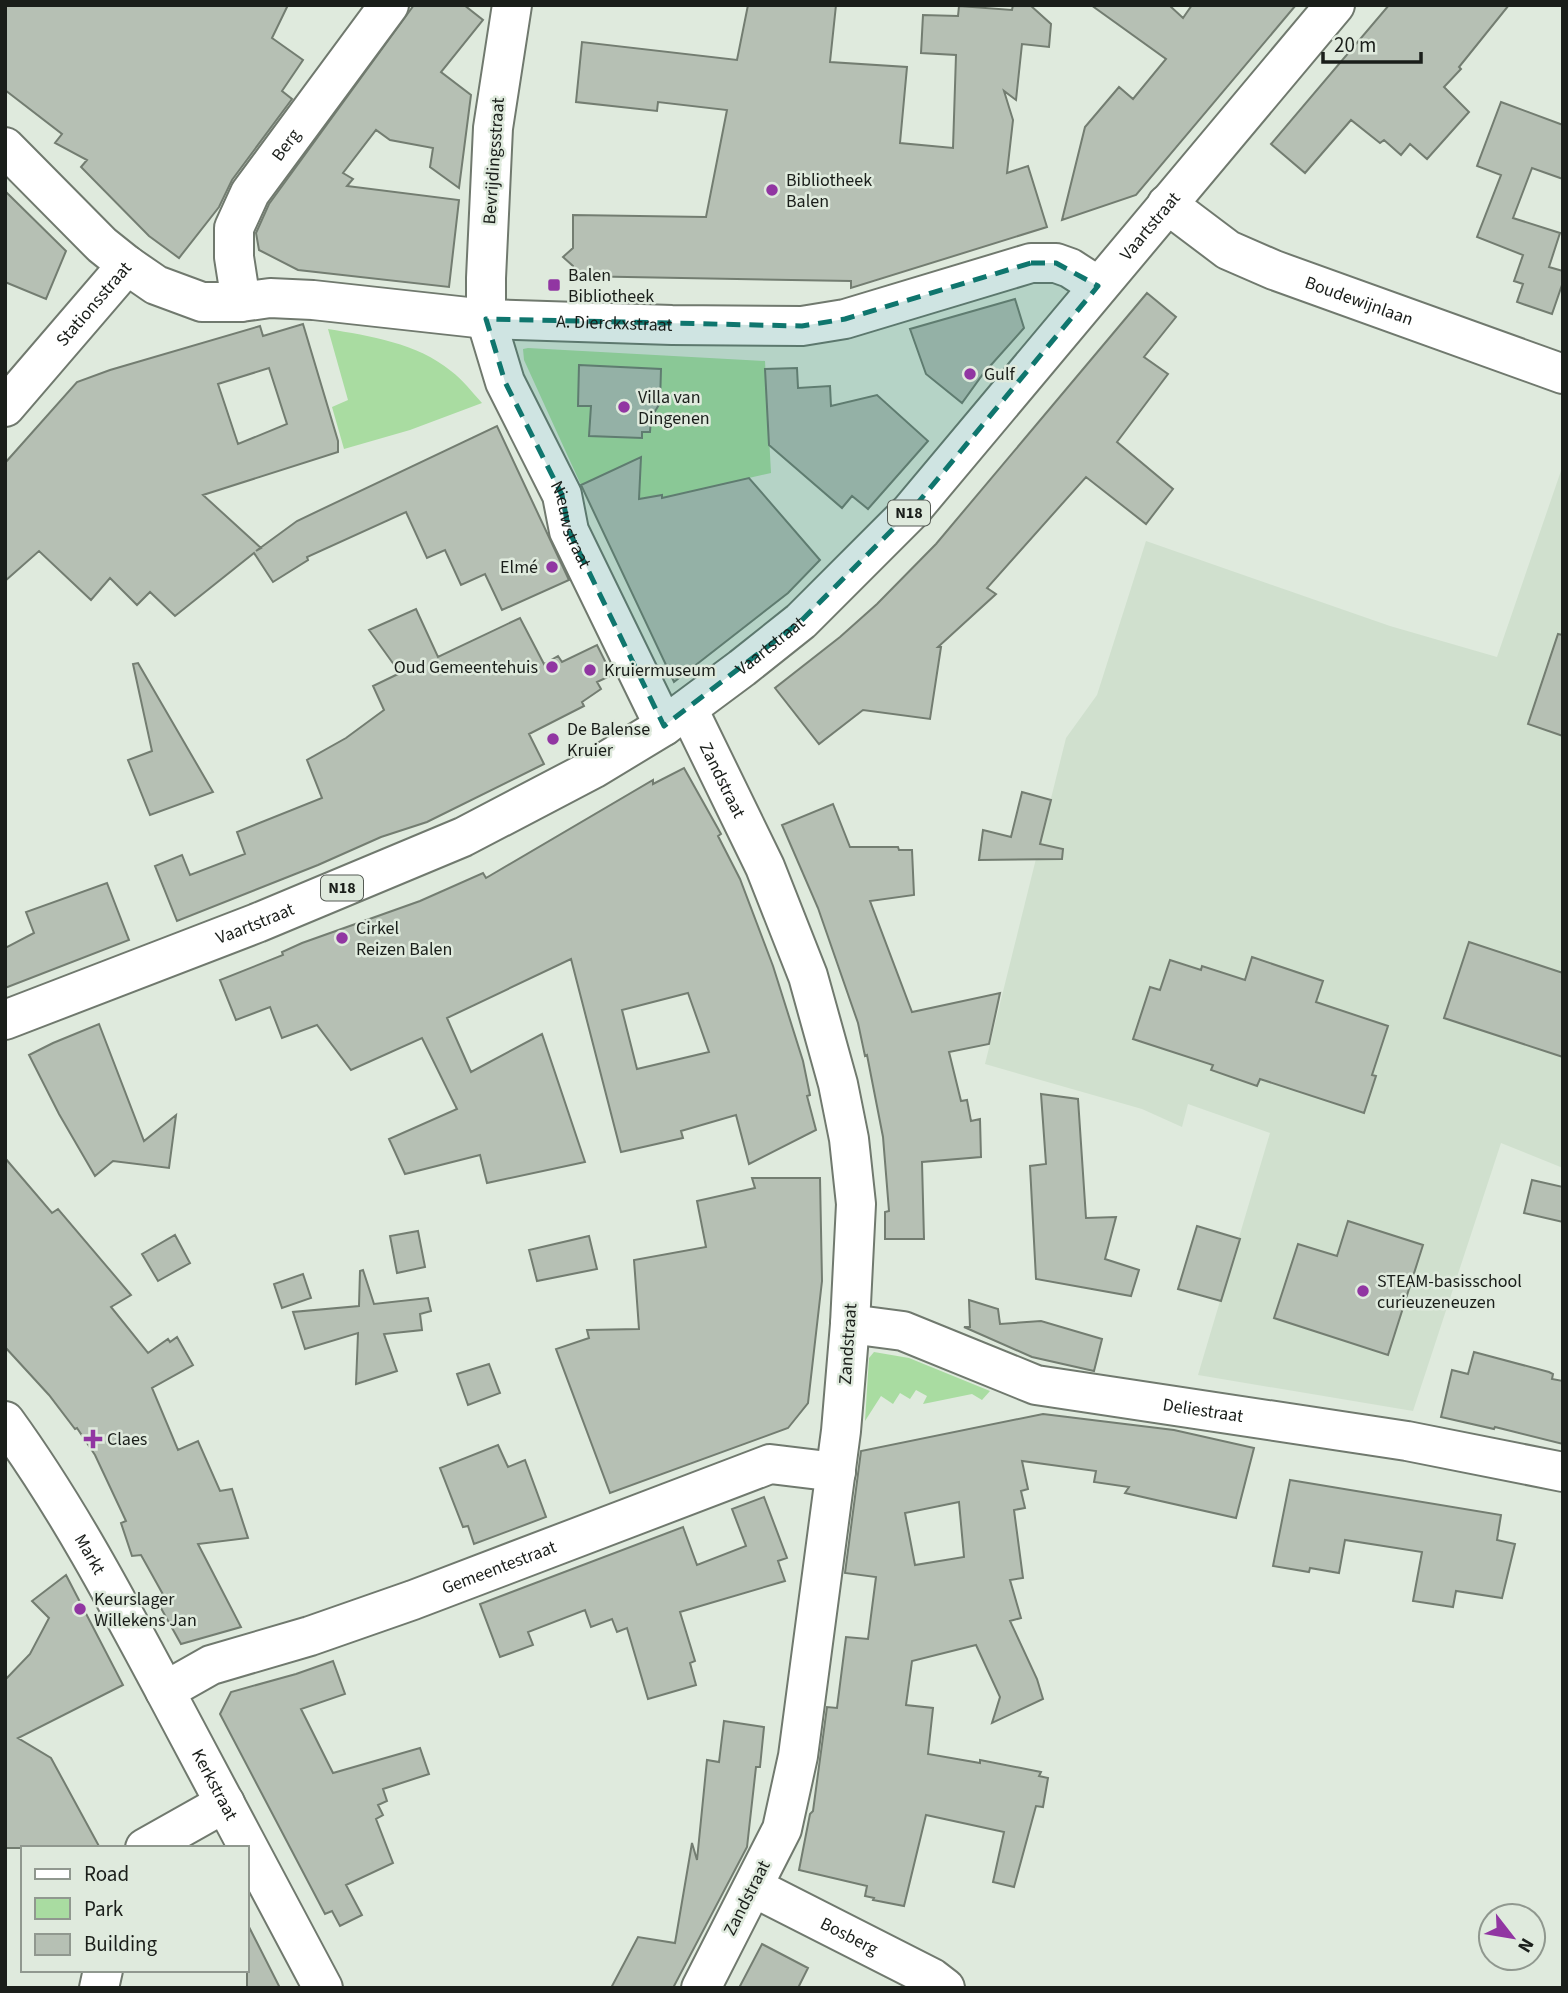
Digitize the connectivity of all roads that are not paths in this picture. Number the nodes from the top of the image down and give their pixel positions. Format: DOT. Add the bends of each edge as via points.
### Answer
graph roads {
  1 [pos="389,5"];
  2 [pos="512,5"];
  3 [pos="1335,5"];
  4 [pos="5,147"];
  5 [pos="1167,204"];
  6 [pos="127,265"];
  7 [pos="1098,286"];
  8 [pos="241,302"];
  9 [pos="486,319"];
  10 [pos="1563,374"];
  11 [pos="5,407"];
  12 [pos="676,717"];
  13 [pos="5,1020"];
  14 [pos="850,1324"];
  15 [pos="5,1421"];
  16 [pos="836,1472"];
  17 [pos="1563,1472"];
  18 [pos="165,1691"];
  19 [pos="225,1804"];
  20 [pos="149,1846"];
  21 [pos="247,1846"];
  22 [pos="248,1847"];
  23 [pos="753,1887"];
  24 [pos="323,1988"];
  25 [pos="701,1988"];
  26 [pos="945,1988"];
  1 -- 8 [label="street, Berg" via="250,192 234,228"];
  2 -- 9 [label="street, Bevrijdingsstraat" via="494,128"];
  3 -- 5 [label="street, Vaartstraat / N18"];
  4 -- 6 [label="street, Stationsstraat"];
  5 -- 7 [label="street, Vaartstraat / N18"];
  5 -- 10 [label="street, Boudewijnlaan" via="1228,250 1273,270"];
  6 -- 8 [label="street, A. Dierckxstraat" via="177,294 202,302"];
  6 -- 11 [label="street, Stationsstraat"];
  7 -- 9 [label="street, A. Dierckxstraat" via="1056,263 1031,263 845,319 802,326"];
  7 -- 12 [label="street, Vaartstraat / N18" via="863,562 801,621"];
  8 -- 9 [label="street, A. Dierckxstraat" via="313,300"];
  9 -- 12 [label="street, Nieuwstraat" via="505,382 562,495 569,531"];
  12 -- 13 [label="street, Vaartstraat / N18" via="593,769 463,837"];
  12 -- 14 [label="street, Zandstraat" via="770,879 808,976 849,1139 856,1204"];
  14 -- 16 [label="street, Zandstraat"];
  14 -- 17 [label="street, Deliestraat" via="903,1331 1036,1385 1407,1441"];
  15 -- 18 [label="street, Markt" via="81,1541"];
  16 -- 18 [label="street, Gemeentestraat" via="769,1464 413,1600 211,1665"];
  16 -- 23 [label="street, Zandstraat" via="797,1756 782,1829"];
  18 -- 19 [label="street, Kerkstraat"];
  19 -- 20 [label="street"];
  19 -- 21 [label="street, Kerkstraat"];
  22 -- 24 [label="street, Kerkstraat"];
  23 -- 25 [label="street, Zandstraat"];
  23 -- 26 [label="street, Bosberg"];
}
